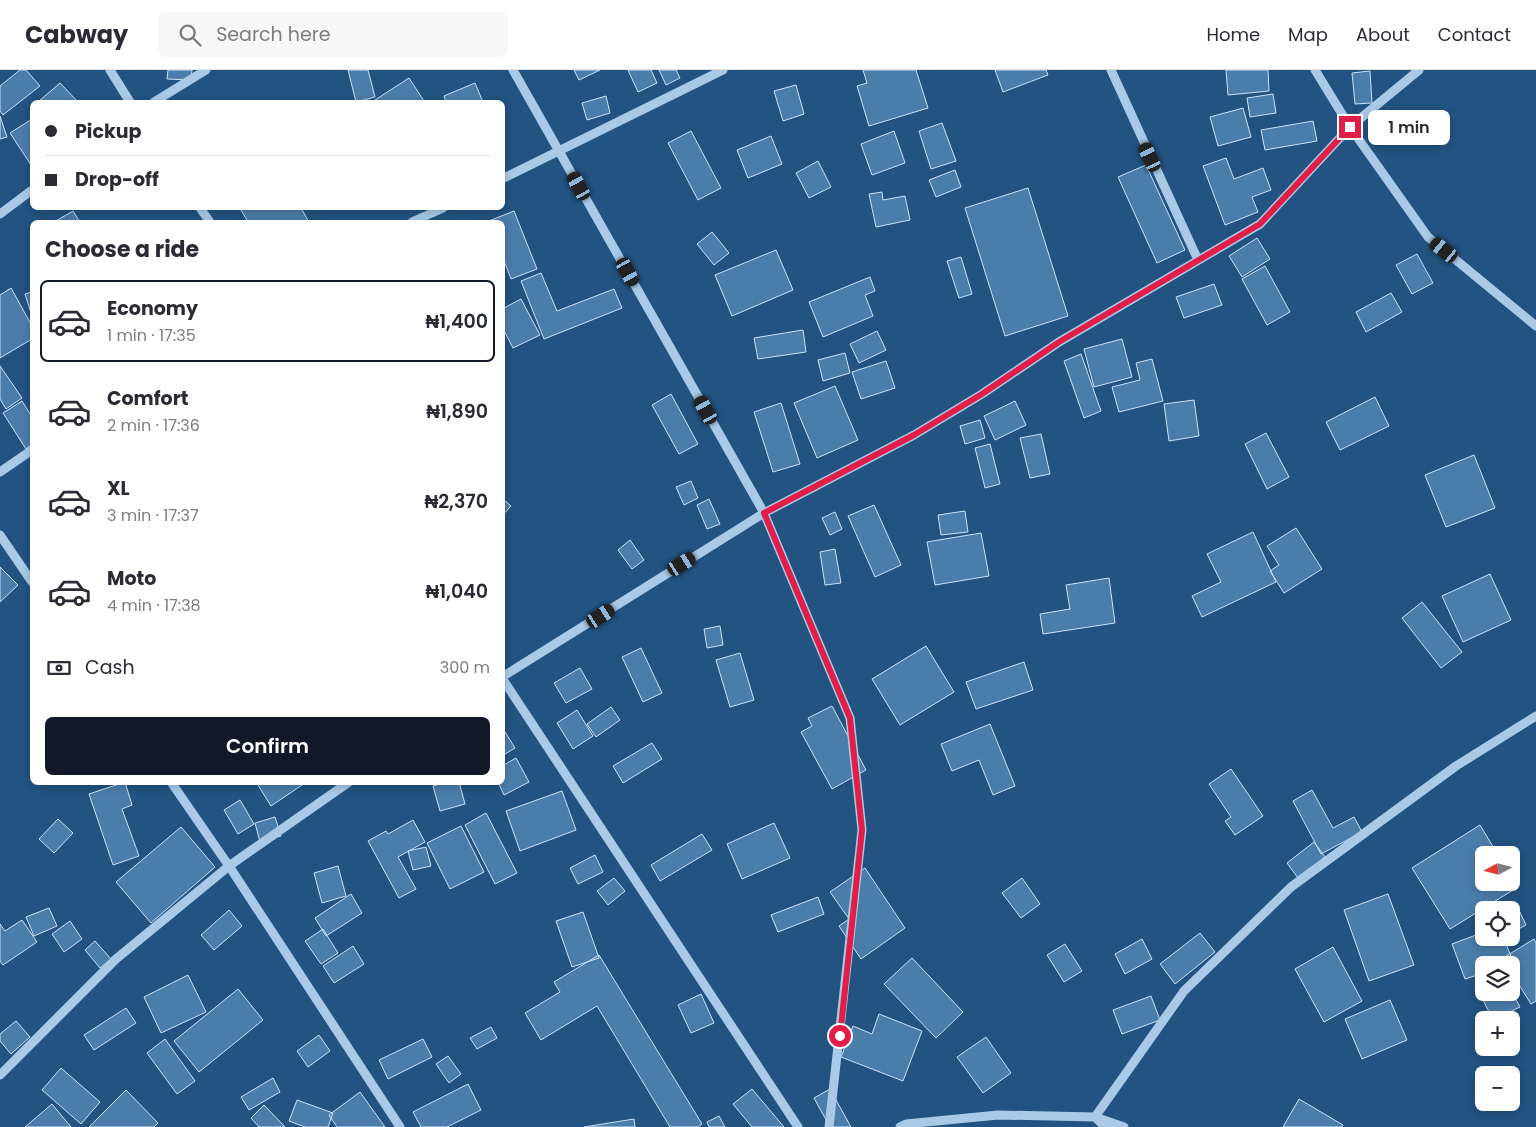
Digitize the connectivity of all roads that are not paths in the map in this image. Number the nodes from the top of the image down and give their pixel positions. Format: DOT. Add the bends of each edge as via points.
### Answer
graph roads {
  1 [pos="110,70"];
  2 [pos="206,70"];
  3 [pos="513,70"];
  4 [pos="723,70"];
  5 [pos="1111,70"];
  6 [pos="1315,70"];
  7 [pos="1419,70"];
  8 [pos="129,100"];
  9 [pos="157,100"];
  10 [pos="1350,127"];
  11 [pos="560,151"];
  12 [pos="505,178"];
  13 [pos="30,192"];
  14 [pos="439,210"];
  15 [pos="0,214"];
  16 [pos="416,220"];
  17 [pos="1198,260"];
  18 [pos="1536,326"];
  19 [pos="30,451"];
  20 [pos="0,472"];
  21 [pos="764,513"];
  22 [pos="0,535"];
  23 [pos="30,579"];
  24 [pos="505,675"];
  25 [pos="505,682"];
  26 [pos="1536,716"];
  27 [pos="173,785"];
  28 [pos="345,785"];
  29 [pos="229,866"];
  30 [pos="0,1074"];
  31 [pos="1095,1116"];
  32 [pos="400,1127"];
  33 [pos="798,1127"];
  34 [pos="829,1127"];
  35 [pos="900,1127"];
  36 [pos="1105,1127"];
  37 [pos="1124,1127"];
  1 -- 8 [label="street"];
  2 -- 9 [label="street"];
  3 -- 11 [label="street"];
  4 -- 11 [label="street"];
  5 -- 17 [label="street"];
  6 -- 10 [label="street"];
  7 -- 10 [label="street"];
  10 -- 17 [label="street" via="1260,224"];
  10 -- 18 [label="street" via="1428,237"];
  11 -- 12 [label="street"];
  11 -- 21 [label="street"];
  13 -- 15 [label="street"];
  14 -- 16 [label="street"];
  17 -- 21 [label="street" via="1059,342 914,435"];
  19 -- 20 [label="street"];
  21 -- 24 [label="street"];
  21 -- 34 [label="street" via="850,718 862,830"];
  22 -- 23 [label="street"];
  25 -- 33 [label="street"];
  26 -- 31 [label="street" via="1456,766 1291,887 1184,991"];
  27 -- 29 [label="street"];
  28 -- 29 [label="street"];
  29 -- 30 [label="street" via="116,958"];
  29 -- 32 [label="street"];
  31 -- 35 [label="street" via="998,1115"];
  31 -- 36 [label="street"];
  31 -- 37 [label="street"];
}
